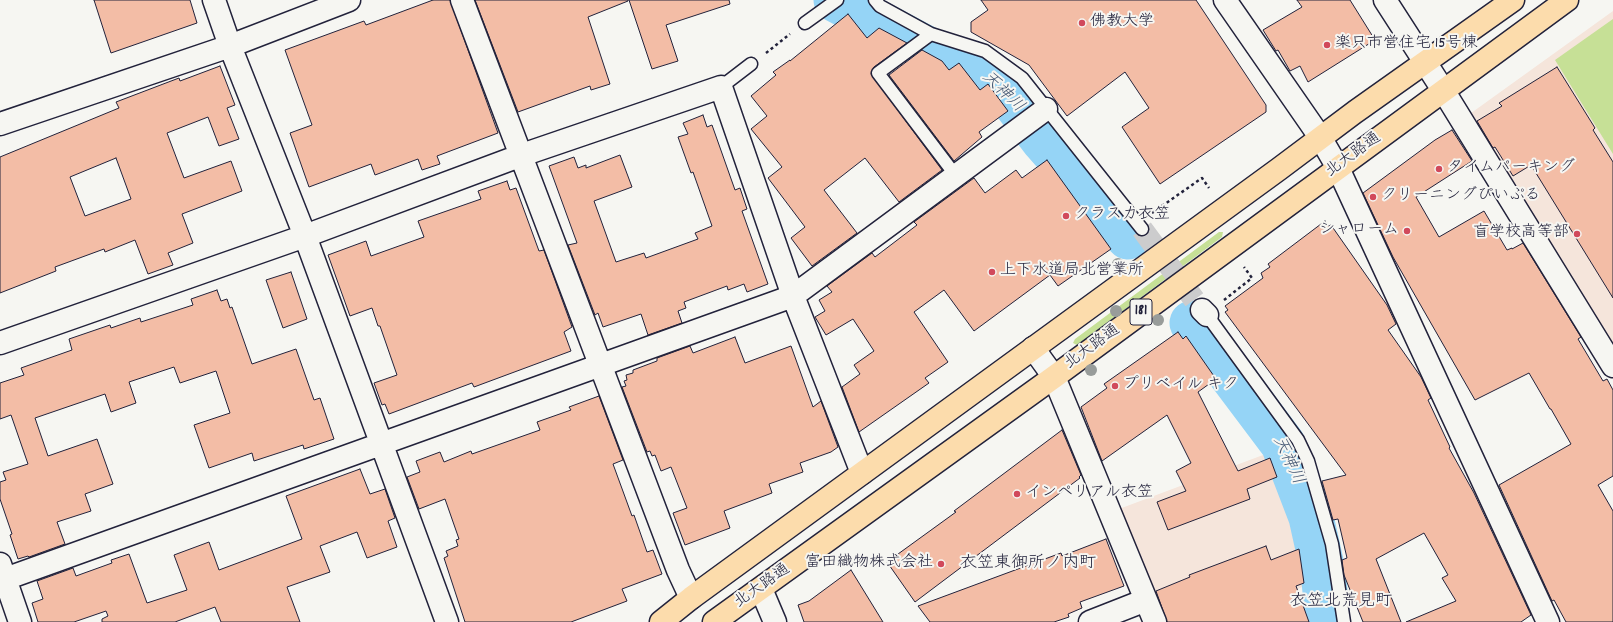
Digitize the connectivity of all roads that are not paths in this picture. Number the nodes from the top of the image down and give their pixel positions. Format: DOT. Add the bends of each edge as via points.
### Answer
graph roads {
  1 [pos="214,0"];
  2 [pos="349,0"];
  3 [pos="462,0"];
  4 [pos="876,0"];
  5 [pos="1225,0"];
  6 [pos="1385,0"];
  7 [pos="1512,0"];
  8 [pos="1567,0"];
  9 [pos="833,3"];
  10 [pos="805,23"];
  11 [pos="927,36"];
  12 [pos="230,46"];
  13 [pos="1424,61"];
  14 [pos="751,64"];
  15 [pos="721,86"];
  16 [pos="1443,90"];
  17 [pos="1032,119"];
  18 [pos="0,124"];
  19 [pos="1320,137"];
  20 [pos="522,155"];
  21 [pos="1338,168"];
  22 [pos="956,176"];
  23 [pos="1139,226"];
  24 [pos="304,236"];
  25 [pos="793,296"];
  26 [pos="1204,312"];
  27 [pos="0,343"];
  28 [pos="1033,348"];
  29 [pos="602,366"];
  30 [pos="1613,366"];
  31 [pos="1054,377"];
  32 [pos="381,445"];
  33 [pos="862,473"];
  34 [pos="3,571"];
  35 [pos="762,589"];
  36 [pos="691,598"];
  37 [pos="1146,600"];
  38 [pos="20,622"];
  39 [pos="447,622"];
  40 [pos="661,622"];
  41 [pos="714,622"];
  42 [pos="775,622"];
  43 [pos="1090,622"];
  44 [pos="1155,622"];
  45 [pos="1344,622"];
  46 [pos="1548,622"];
  1 -- 12 [label="street"];
  2 -- 12 [label="street"];
  3 -- 20 [label="street"];
  4 -- 11 [label="lane" via="880,6"];
  5 -- 19 [label="street"];
  6 -- 13 [label="street"];
  7 -- 13 [label="main road, 北大路通 / 181"];
  8 -- 16 [label="main road, 北大路通 / 181"];
  9 -- 10 [label="lane"];
  11 -- 17 [label="lane" via="985,51 1022,78"];
  11 -- 22 [label="lane" via="878,73"];
  12 -- 18 [label="street"];
  12 -- 24 [label="street"];
  13 -- 16 [label="street"];
  13 -- 19 [label="main road, 北大路通 / 181"];
  14 -- 15 [label="lane"];
  15 -- 20 [label="street"];
  15 -- 25 [label="street"];
  16 -- 21 [label="main road, 北大路通 / 181"];
  16 -- 30 [label="street"];
  17 -- 22 [label="street"];
  17 -- 23 [label="lane"];
  19 -- 21 [label="street"];
  19 -- 28 [label="main road, 北大路通 / 181"];
  20 -- 24 [label="street"];
  20 -- 29 [label="street"];
  21 -- 31 [label="main road, 北大路通 / 181"];
  21 -- 46 [label="street"];
  22 -- 25 [label="street"];
  24 -- 27 [label="street"];
  24 -- 32 [label="street"];
  25 -- 29 [label="street"];
  25 -- 33 [label="street"];
  26 -- 45 [label="lane" via="1298,440 1308,461 1332,544"];
  28 -- 31 [label="street"];
  28 -- 33 [label="main road, 北大路通 / 181"];
  29 -- 32 [label="street"];
  29 -- 36 [label="street" via="678,570"];
  31 -- 35 [label="main road, 北大路通 / 181"];
  31 -- 37 [label="street"];
  32 -- 34 [label="street"];
  32 -- 39 [label="street"];
  33 -- 36 [label="main road, 北大路通 / 181"];
  34 -- 38 [label="street"];
  35 -- 41 [label="main road, 北大路通 / 181"];
  35 -- 42 [label="street"];
  36 -- 40 [label="main road, 北大路通 / 181"];
  37 -- 43 [label="street"];
  37 -- 44 [label="street"];
}
